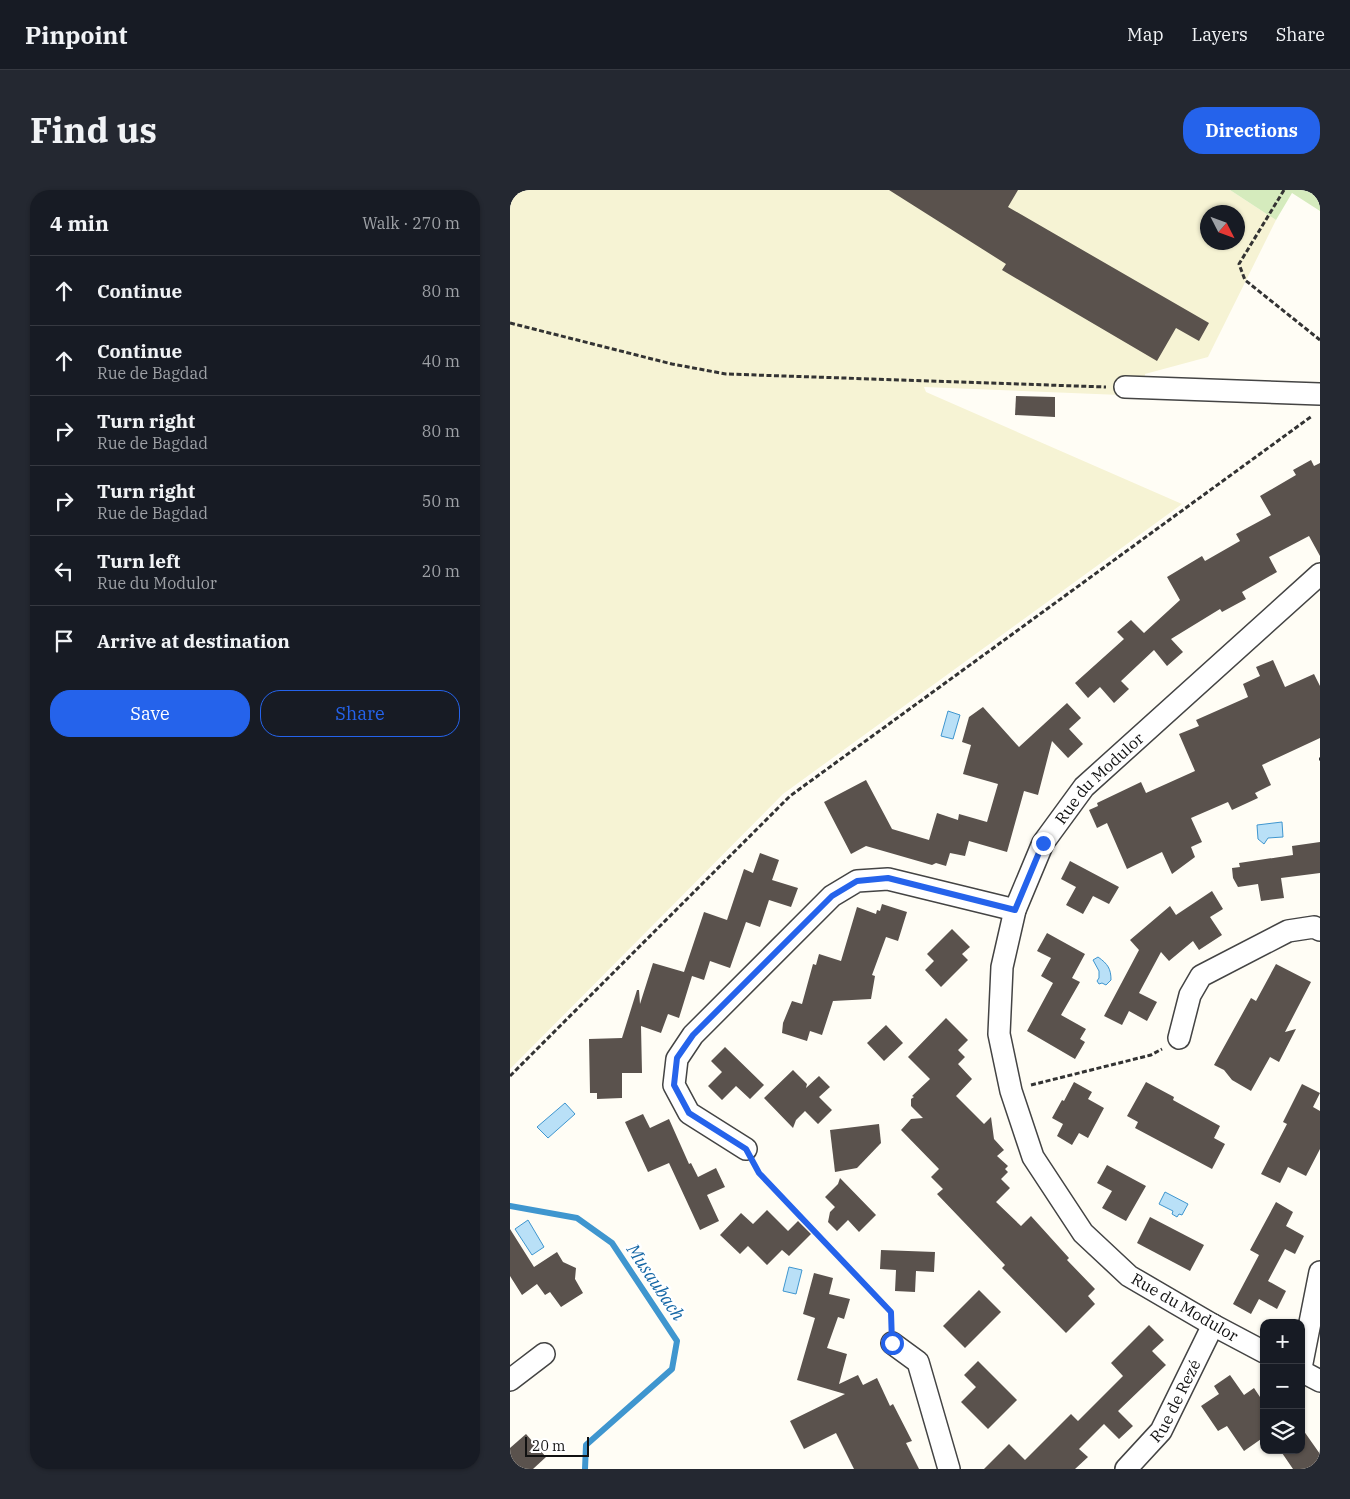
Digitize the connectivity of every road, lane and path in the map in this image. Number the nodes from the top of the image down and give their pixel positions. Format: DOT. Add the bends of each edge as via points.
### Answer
graph roads {
  1 [pos="1284,190"];
  2 [pos="510,323"];
  3 [pos="1320,340"];
  4 [pos="1125,387"];
  5 [pos="1320,394"];
  6 [pos="1313,415"];
  7 [pos="1320,574"];
  8 [pos="1015,910"];
  9 [pos="1320,930"];
  10 [pos="1179,1038"];
  11 [pos="510,1076"];
  12 [pos="1011,1090"];
  13 [pos="746,1149"];
  14 [pos="1320,1272"];
  15 [pos="1213,1326"];
  16 [pos="892,1343"];
  17 [pos="1260,1350"];
  18 [pos="544,1354"];
  19 [pos="1302,1364"];
  20 [pos="1305,1372"];
  21 [pos="510,1380"];
  22 [pos="1320,1381"];
  23 [pos="949,1469"];
  24 [pos="1126,1469"];
  1 -- 3 [label="path" via="1239,264 1245,280"];
  2 -- 4 [label="path" via="672,364 726,374"];
  4 -- 5 [label="street"];
  6 -- 11 [label="path" via="790,796"];
  7 -- 8 [label="street, Rue du Modulor" via="1084,788 1043,843"];
  8 -- 12 [label="street, Rue du Modulor" via="1002,967 999,1034"];
  8 -- 13 [label="street" via="888,878 857,881 832,896 693,1035 677,1058 674,1085 689,1113"];
  9 -- 10 [label="street" via="1314,927 1288,931 1201,976 1190,996"];
  10 -- 12 [label="path" via="1151,1055"];
  12 -- 15 [label="street, Rue du Modulor" via="1033,1157 1083,1233 1128,1276"];
  13 -- 16 [label="path" via="759,1173 891,1312"];
  14 -- 19 [label="street"];
  15 -- 17 [label="street, Rue du Modulor"];
  15 -- 24 [label="street, Rue de Rezé" via="1161,1431"];
  16 -- 23 [label="street" via="918,1362"];
  18 -- 21 [label="street"];
  20 -- 22 [label="street"];
}
